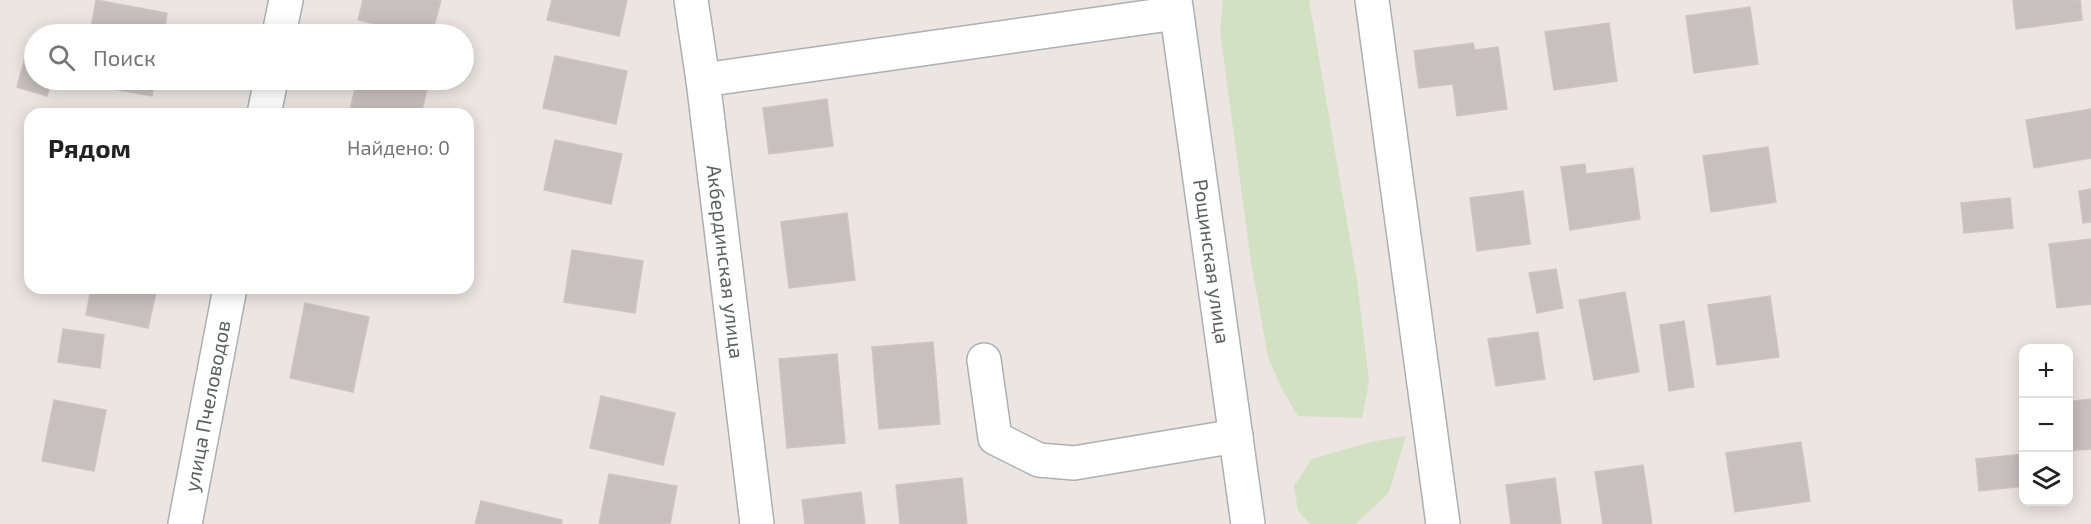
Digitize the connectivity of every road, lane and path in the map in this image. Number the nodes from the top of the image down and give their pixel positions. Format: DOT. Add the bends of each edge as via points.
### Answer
graph roads {
  1 [pos="286,0"];
  2 [pos="691,0"];
  3 [pos="1372,0"];
  4 [pos="1176,7"];
  5 [pos="281,24"];
  6 [pos="703,80"];
  7 [pos="269,90"];
  8 [pos="265,108"];
  9 [pos="229,294"];
  10 [pos="984,360"];
  11 [pos="1236,436"];
  12 [pos="184,524"];
  13 [pos="757,524"];
  14 [pos="1248,524"];
  15 [pos="1443,524"];
  1 -- 5 [label="street"];
  2 -- 6 [label="street, Акбердинская улица"];
  3 -- 15 [label="street"];
  4 -- 6 [label="street"];
  4 -- 11 [label="street, Рощинская улица"];
  6 -- 13 [label="street, Акбердинская улица"];
  7 -- 8 [label="street"];
  9 -- 12 [label="street, улица Пчеловодов"];
  10 -- 11 [label="street" via="995,438 1039,460 1074,463"];
  11 -- 14 [label="street, Рощинская улица"];
}
